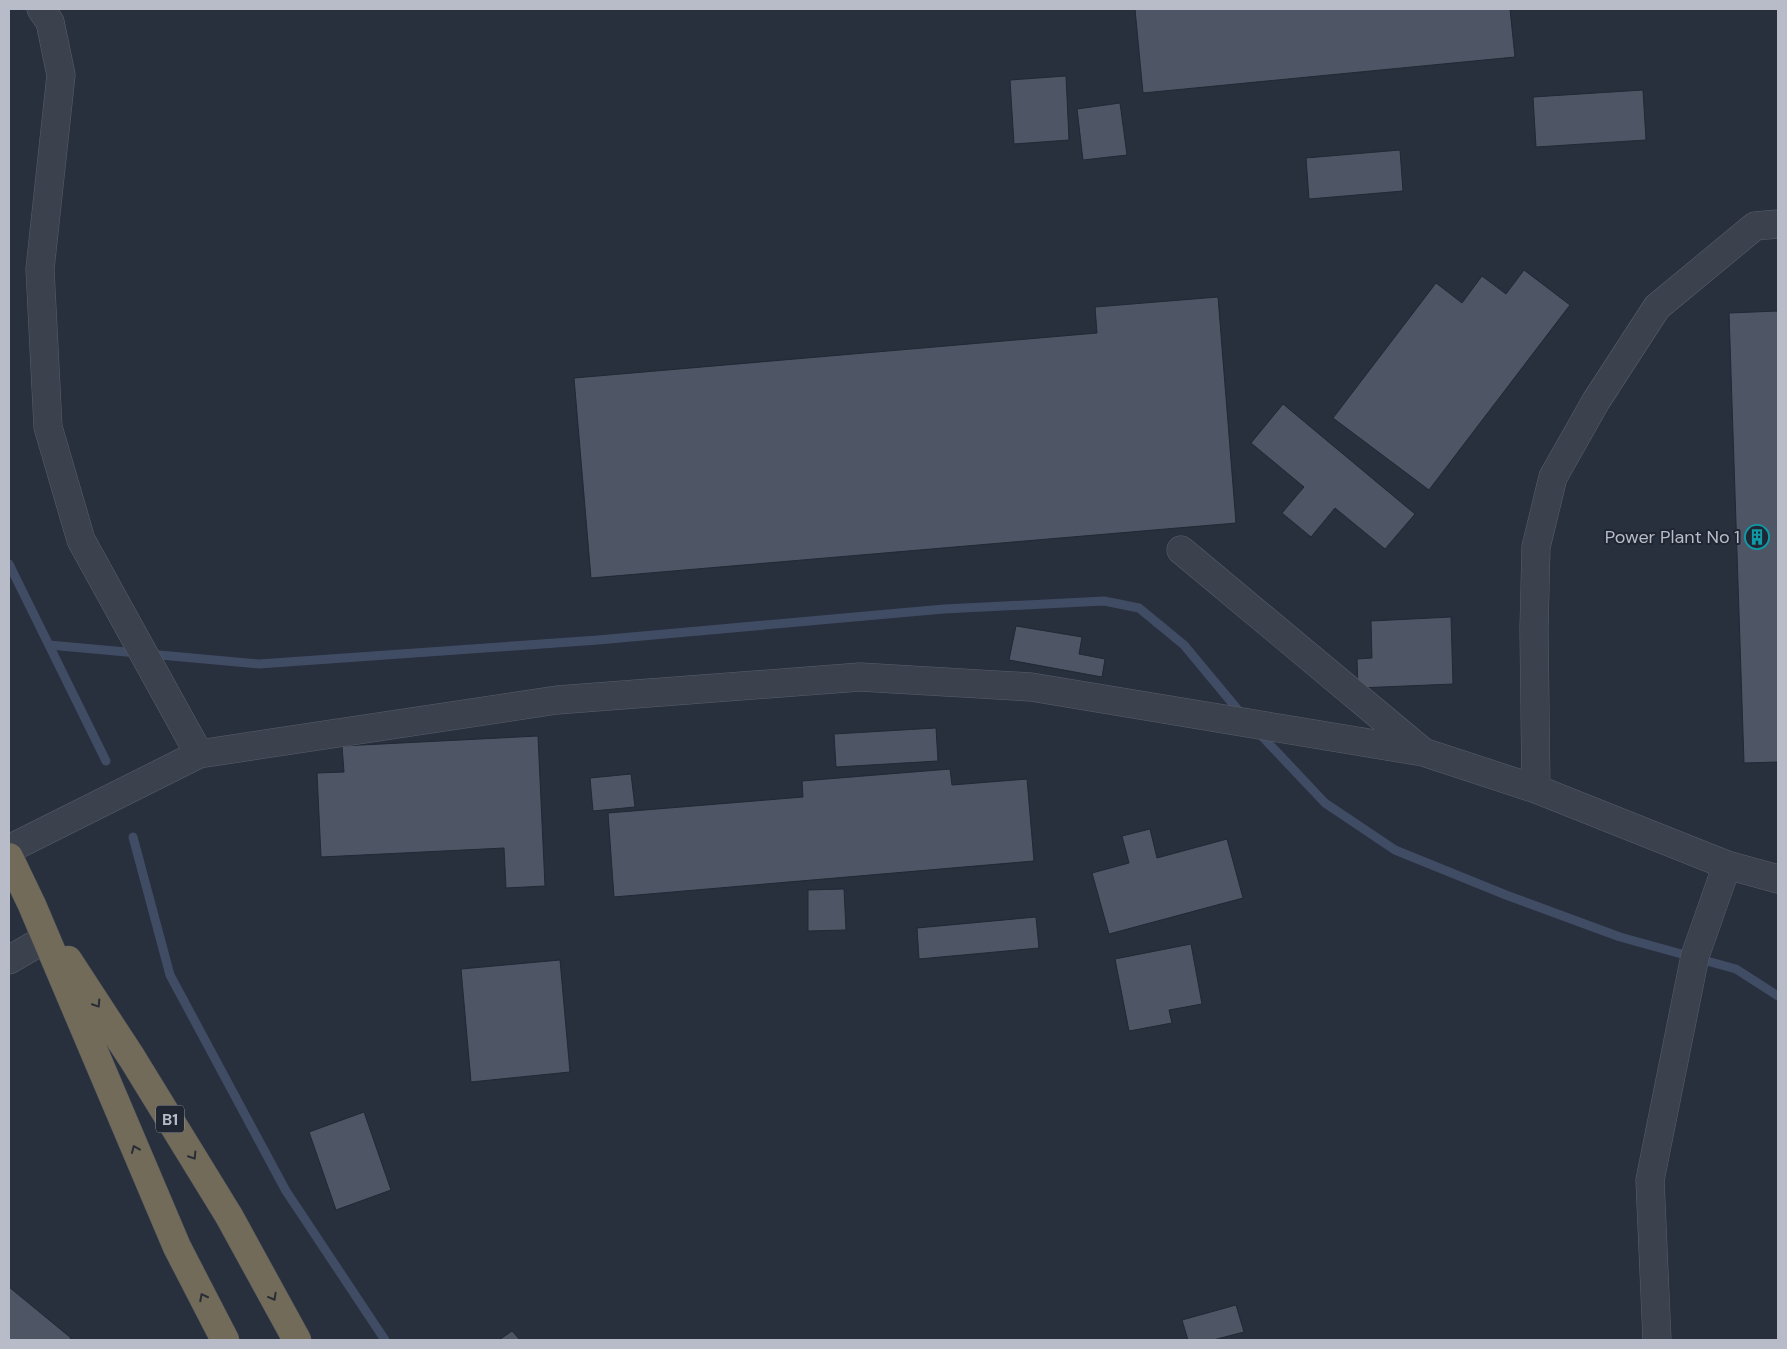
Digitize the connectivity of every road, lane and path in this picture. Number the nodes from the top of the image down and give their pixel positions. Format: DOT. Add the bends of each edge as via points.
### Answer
graph roads {
  1 [pos="41,9"];
  2 [pos="1778,224"];
  3 [pos="1180,550"];
  4 [pos="1423,752"];
  5 [pos="199,754"];
  6 [pos="1536,789"];
  7 [pos="9,849"];
  8 [pos="9,857"];
  9 [pos="1727,865"];
  10 [pos="1778,879"];
  11 [pos="32,905"];
  12 [pos="45,939"];
  13 [pos="9,960"];
  14 [pos="225,1340"];
  15 [pos="297,1340"];
  16 [pos="1657,1340"];
  1 -- 5 [label="street" via="50,22 61,75 40,269 48,427 82,540"];
  2 -- 6 [label="street" via="1755,226 1657,307 1596,401 1553,477 1536,547"];
  3 -- 4 [label="street"];
  4 -- 5 [label="street" via="1031,687 860,676 557,700"];
  4 -- 6 [label="street"];
  5 -- 7 [label="street"];
  6 -- 9 [label="street"];
  8 -- 11 [label="highway, B1"];
  9 -- 10 [label="street"];
  9 -- 16 [label="street" via="1695,956 1650,1180"];
  11 -- 12 [label="highway, B1"];
  11 -- 15 [label="highway, B1, one-way" via="132,1058 229,1216"];
  12 -- 13 [label="street"];
  14 -- 12 [label="highway, B1, one-way" via="177,1247"];
}
